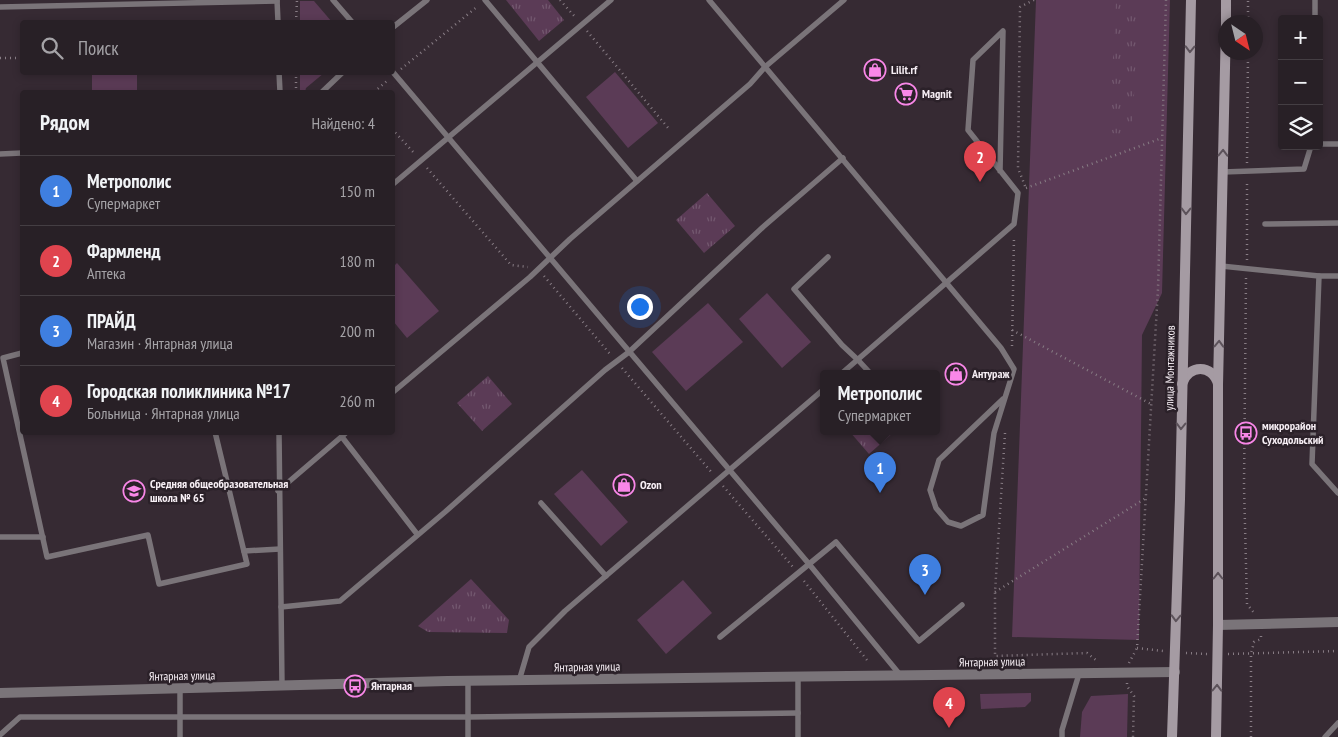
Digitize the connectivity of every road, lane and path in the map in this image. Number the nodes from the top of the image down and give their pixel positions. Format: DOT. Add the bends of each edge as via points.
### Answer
graph roads {
  1 [pos="297,0"];
  2 [pos="333,0"];
  3 [pos="427,0"];
  4 [pos="485,0"];
  5 [pos="560,0"];
  6 [pos="611,0"];
  7 [pos="709,0"];
  8 [pos="844,0"];
  9 [pos="1166,0"];
  10 [pos="1191,0"];
  11 [pos="1226,0"];
  12 [pos="1248,0"];
  13 [pos="1315,0"];
  14 [pos="277,1"];
  15 [pos="0,7"];
  16 [pos="1226,15"];
  17 [pos="1248,15"];
  18 [pos="1315,15"];
  19 [pos="278,20"];
  20 [pos="296,20"];
  21 [pos="350,20"];
  22 [pos="582,25"];
  23 [pos="395,26"];
  24 [pos="0,58"];
  25 [pos="20,58"];
  26 [pos="1225,60"];
  27 [pos="1248,60"];
  28 [pos="538,62"];
  29 [pos="765,67"];
  30 [pos="395,71"];
  31 [pos="395,73"];
  32 [pos="280,75"];
  33 [pos="296,75"];
  34 [pos="340,75"];
  35 [pos="391,75"];
  36 [pos="280,90"];
  37 [pos="296,90"];
  38 [pos="324,90"];
  39 [pos="376,90"];
  40 [pos="669,129"];
  41 [pos="395,132"];
  42 [pos="448,138"];
  43 [pos="1162,138"];
  44 [pos="1323,144"];
  45 [pos="1338,144"];
  46 [pos="1310,150"];
  47 [pos="20,153"];
  48 [pos="0,154"];
  49 [pos="843,158"];
  50 [pos="421,161"];
  51 [pos="1000,171"];
  52 [pos="1247,171"];
  53 [pos="1223,172"];
  54 [pos="637,181"];
  55 [pos="395,183"];
  56 [pos="1026,188"];
  57 [pos="1338,223"];
  58 [pos="1265,224"];
  59 [pos="828,256"];
  60 [pos="550,259"];
  61 [pos="1221,266"];
  62 [pos="539,269"];
  63 [pos="1246,269"];
  64 [pos="1319,276"];
  65 [pos="1338,276"];
  66 [pos="946,282"];
  67 [pos="1012,330"];
  68 [pos="629,352"];
  69 [pos="20,354"];
  70 [pos="858,360"];
  71 [pos="616,362"];
  72 [pos="846,370"];
  73 [pos="867,370"];
  74 [pos="1182,385"];
  75 [pos="1218,385"];
  76 [pos="395,391"];
  77 [pos="820,392"];
  78 [pos="1003,400"];
  79 [pos="1151,404"];
  80 [pos="20,434"];
  81 [pos="20,435"];
  82 [pos="216,435"];
  83 [pos="279,435"];
  84 [pos="344,435"];
  85 [pos="730,470"];
  86 [pos="718,480"];
  87 [pos="278,491"];
  88 [pos="1338,493"];
  89 [pos="1146,498"];
  90 [pos="541,503"];
  91 [pos="417,534"];
  92 [pos="0,537"];
  93 [pos="43,537"];
  94 [pos="280,549"];
  95 [pos="244,551"];
  96 [pos="809,564"];
  97 [pos="798,573"];
  98 [pos="606,576"];
  99 [pos="995,592"];
  100 [pos="962,605"];
  101 [pos="281,607"];
  102 [pos="1338,622"];
  103 [pos="1261,624"];
  104 [pos="1218,625"];
  105 [pos="720,637"];
  106 [pos="1137,648"];
  107 [pos="1338,651"];
  108 [pos="1175,652"];
  109 [pos="1218,654"];
  110 [pos="1252,654"];
  111 [pos="867,660"];
  112 [pos="1128,672"];
  113 [pos="1175,672"];
  114 [pos="1079,674"];
  115 [pos="900,676"];
  116 [pos="798,678"];
  117 [pos="468,681"];
  118 [pos="518,681"];
  119 [pos="282,685"];
  120 [pos="180,689"];
  121 [pos="0,693"];
  122 [pos="798,713"];
  123 [pos="180,717"];
  124 [pos="468,718"];
  125 [pos="1338,723"];
  126 [pos="0,735"];
  127 [pos="180,737"];
  128 [pos="468,737"];
  129 [pos="798,737"];
  130 [pos="1062,737"];
  131 [pos="1133,737"];
  132 [pos="1172,737"];
  133 [pos="1216,737"];
  134 [pos="1251,737"];
  135 [pos="1325,737"];
  1 -- 20 [label="path"];
  2 -- 21 [label="lane"];
  3 -- 23 [label="lane"];
  4 -- 28 [label="lane"];
  4 -- 30 [label="path"];
  5 -- 22 [label="path"];
  6 -- 22 [label="lane"];
  7 -- 29 [label="lane"];
  8 -- 29 [label="lane"];
  9 -- 43 [label="path"];
  10 -- 74 [label="main road, улица Монтажников, one-way"];
  11 -- 16 [label="main road"];
  12 -- 17 [label="path"];
  13 -- 18 [label="lane"];
  14 -- 15 [label="lane"];
  14 -- 19 [label="lane"];
  22 -- 28 [label="lane"];
  22 -- 40 [label="path"];
  24 -- 25 [label="path"];
  53 -- 26 [label="main road, one-way"];
  27 -- 52 [label="path"];
  28 -- 42 [label="lane"];
  28 -- 54 [label="lane"];
  29 -- 49 [label="lane"];
  29 -- 54 [label="lane" via="750,84"];
  31 -- 42 [label="lane"];
  32 -- 36 [label="lane"];
  33 -- 37 [label="path"];
  34 -- 38 [label="lane"];
  35 -- 39 [label="path"];
  41 -- 50 [label="path"];
  42 -- 50 [label="lane"];
  42 -- 60 [label="lane"];
  43 -- 56 [label="path"];
  43 -- 79 [label="path"];
  44 -- 45 [label="lane"];
  46 -- 52 [label="lane" via="1304,169"];
  47 -- 48 [label="lane"];
  49 -- 66 [label="lane"];
  49 -- 68 [label="lane" via="763,227"];
  50 -- 55 [label="lane"];
  50 -- 62 [label="path" via="511,265"];
  51 -- 51 [label="lane" via="968,130 972,60 1003,31"];
  51 -- 66 [label="lane" via="1018,193 1014,224"];
  52 -- 53 [label="lane"];
  52 -- 63 [label="path"];
  53 -- 61 [label="main road"];
  54 -- 60 [label="lane"];
  57 -- 58 [label="lane"];
  59 -- 70 [label="lane" via="794,289"];
  60 -- 62 [label="lane"];
  60 -- 68 [label="lane"];
  61 -- 63 [label="lane"];
  75 -- 61 [label="main road, one-way"];
  62 -- 71 [label="path"];
  62 -- 76 [label="lane"];
  63 -- 64 [label="lane"];
  63 -- 103 [label="path" via="1244,486 1248,604 1253,613 1261,615"];
  64 -- 65 [label="lane"];
  64 -- 88 [label="lane" via="1312,464"];
  66 -- 70 [label="lane"];
  66 -- 78 [label="lane" via="1002,348 1014,369"];
  67 -- 79 [label="path"];
  68 -- 71 [label="lane"];
  68 -- 85 [label="lane"];
  69 -- 80 [label="lane" via="3,358"];
  70 -- 72 [label="lane"];
  70 -- 73 [label="lane"];
  71 -- 86 [label="path"];
  71 -- 91 [label="lane"];
  74 -- 75 [label="main road" via="1191,371 1201,368 1214,375"];
  74 -- 108 [label="main road, улица Монтажников, one-way"];
  104 -- 75 [label="main road, one-way"];
  77 -- 85 [label="lane"];
  78 -- 78 [label="lane" via="994,433 983,514 961,526 948,522 936,508 930,490 939,460"];
  79 -- 89 [label="path"];
  81 -- 93 [label="lane"];
  82 -- 95 [label="lane"];
  83 -- 87 [label="lane"];
  84 -- 87 [label="lane"];
  84 -- 91 [label="lane"];
  85 -- 86 [label="lane"];
  85 -- 96 [label="lane"];
  86 -- 97 [label="path"];
  86 -- 98 [label="lane"];
  87 -- 94 [label="lane"];
  89 -- 99 [label="path"];
  89 -- 106 [label="path"];
  90 -- 98 [label="lane"];
  91 -- 101 [label="lane" via="340,601"];
  92 -- 93 [label="lane"];
  93 -- 95 [label="lane" via="48,557 148,535 159,584 247,564"];
  94 -- 95 [label="lane"];
  94 -- 101 [label="lane"];
  96 -- 97 [label="lane"];
  96 -- 100 [label="lane" via="836,542 919,642"];
  96 -- 115 [label="lane"];
  97 -- 105 [label="lane"];
  97 -- 111 [label="path"];
  98 -- 118 [label="lane" via="529,647"];
  101 -- 119 [label="lane"];
  102 -- 103 [label="street"];
  103 -- 104 [label="street"];
  103 -- 110 [label="path" via="1261,639 1254,642"];
  104 -- 109 [label="main road"];
  106 -- 108 [label="path"];
  106 -- 112 [label="path" via="1129,661"];
  107 -- 110 [label="path"];
  108 -- 109 [label="path"];
  108 -- 113 [label="main road, улица Монтажников"];
  109 -- 110 [label="path"];
  133 -- 109 [label="main road, one-way"];
  110 -- 134 [label="path"];
  112 -- 113 [label="street, Янтарная улица"];
  112 -- 114 [label="street, Янтарная улица"];
  112 -- 131 [label="path" via="1127,686 1134,696"];
  113 -- 132 [label="main road, улица Монтажников"];
  114 -- 115 [label="street, Янтарная улица"];
  114 -- 130 [label="lane"];
  115 -- 116 [label="street, Янтарная улица"];
  116 -- 118 [label="street, Янтарная улица"];
  116 -- 122 [label="lane"];
  117 -- 118 [label="street, Янтарная улица"];
  117 -- 119 [label="street, Янтарная улица"];
  117 -- 124 [label="lane"];
  119 -- 120 [label="street, Янтарная улица"];
  120 -- 121 [label="street, Янтарная улица"];
  120 -- 123 [label="lane"];
  122 -- 124 [label="lane"];
  122 -- 129 [label="lane"];
  123 -- 124 [label="lane"];
  123 -- 126 [label="lane" via="20,717"];
  123 -- 127 [label="lane"];
  124 -- 128 [label="lane"];
  125 -- 135 [label="lane"];
}
